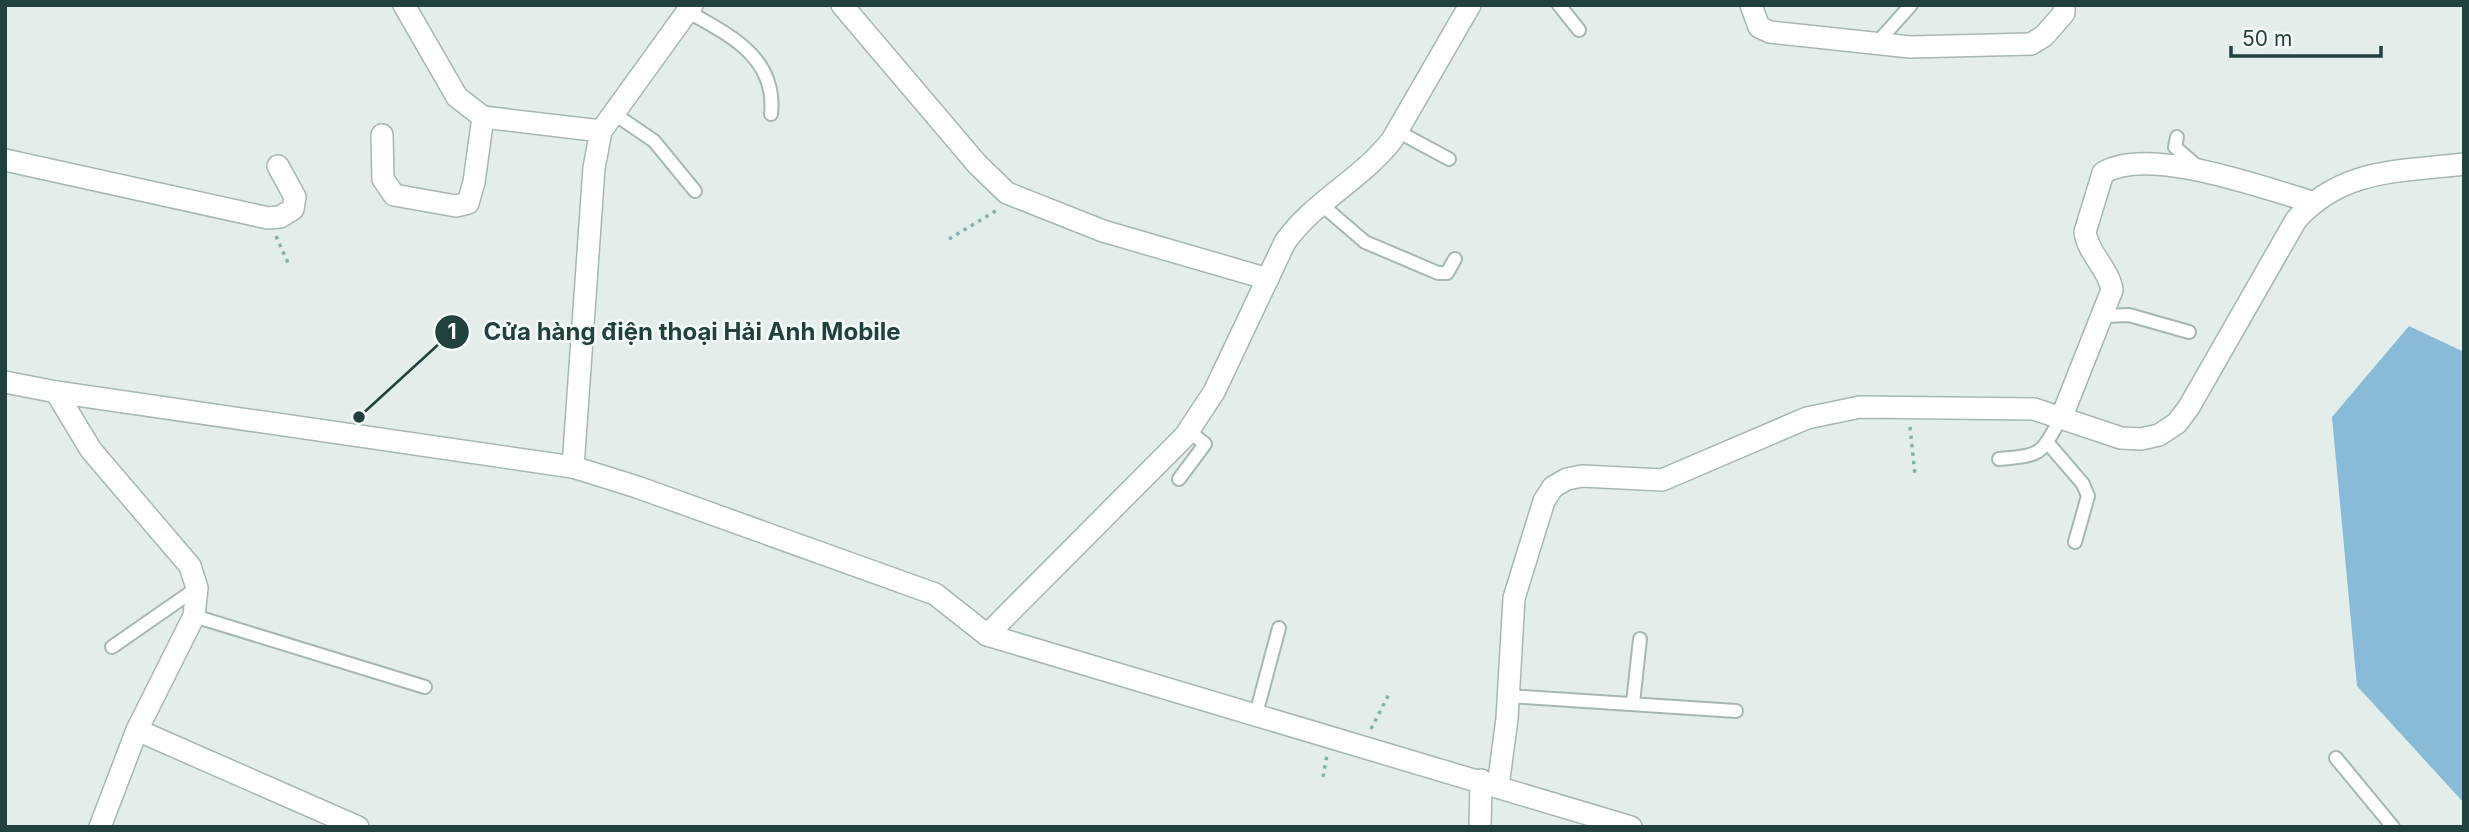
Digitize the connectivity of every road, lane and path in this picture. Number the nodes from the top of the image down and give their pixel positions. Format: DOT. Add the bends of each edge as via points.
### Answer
graph roads {
  1 [pos="404,5"];
  2 [pos="842,5"];
  3 [pos="1470,5"];
  4 [pos="1559,5"];
  5 [pos="1751,5"];
  6 [pos="1910,5"];
  7 [pos="2064,5"];
  8 [pos="689,8"];
  9 [pos="1579,30"];
  10 [pos="1876,44"];
  11 [pos="771,114"];
  12 [pos="483,117"];
  13 [pos="607,122"];
  14 [pos="1397,131"];
  15 [pos="382,135"];
  16 [pos="2177,137"];
  17 [pos="1449,159"];
  18 [pos="5,160"];
  19 [pos="2464,164"];
  20 [pos="278,166"];
  21 [pos="2202,171"];
  22 [pos="695,191"];
  23 [pos="1018,198"];
  24 [pos="2312,202"];
  25 [pos="1322,205"];
  26 [pos="268,218"];
  27 [pos="949,239"];
  28 [pos="1455,258"];
  29 [pos="289,265"];
  30 [pos="1268,279"];
  31 [pos="2104,316"];
  32 [pos="2189,332"];
  33 [pos="5,382"];
  34 [pos="56,392"];
  35 [pos="1908,407"];
  36 [pos="2062,416"];
  37 [pos="1189,431"];
  38 [pos="2047,442"];
  39 [pos="1998,460"];
  40 [pos="573,467"];
  41 [pos="1915,475"];
  42 [pos="1179,479"];
  43 [pos="2075,542"];
  44 [pos="197,588"];
  45 [pos="194,616"];
  46 [pos="1279,628"];
  47 [pos="987,635"];
  48 [pos="1640,639"];
  49 [pos="112,647"];
  50 [pos="425,687"];
  51 [pos="1389,694"];
  52 [pos="1508,696"];
  53 [pos="1633,703"];
  54 [pos="1736,711"];
  55 [pos="1256,714"];
  56 [pos="137,730"];
  57 [pos="1363,746"];
  58 [pos="2336,758"];
  59 [pos="1490,783"];
  60 [pos="100,827"];
  61 [pos="358,827"];
  62 [pos="1480,827"];
  63 [pos="1631,827"];
  64 [pos="2393,827"];
  1 -- 12 [label="street" via="457,97"];
  2 -- 23 [label="street" via="977,163"];
  3 -- 14 [label="street"];
  4 -- 9 [label="lane"];
  5 -- 10 [label="street" via="1759,27 1770,32"];
  6 -- 10 [label="lane"];
  7 -- 10 [label="street" via="2064,13 2031,44"];
  8 -- 11 [label="lane" via="756,56 773,96"];
  8 -- 13 [label="street"];
  12 -- 13 [label="street"];
  12 -- 15 [label="street" via="474,182 467,203 456,206 394,195 383,179"];
  13 -- 22 [label="lane" via="654,141"];
  13 -- 40 [label="street" via="594,168"];
  14 -- 17 [label="lane"];
  14 -- 25 [label="street" via="1370,167"];
  16 -- 21 [label="lane" via="2175,147"];
  18 -- 26 [label="street"];
  19 -- 24 [label="street" via="2364,176 2338,185"];
  20 -- 26 [label="street" via="295,197 293,209"];
  21 -- 24 [label="street"];
  21 -- 31 [label="street" via="2118,165 2104,173 2085,232 2086,242 2111,281"];
  23 -- 27 [label="path"];
  23 -- 30 [label="street" via="1103,232"];
  24 -- 36 [label="street" via="2296,220 2176,423 2159,435 2121,438"];
  25 -- 28 [label="lane" via="1365,242 1438,273 1447,273"];
  25 -- 30 [label="street" via="1296,227"];
  26 -- 29 [label="path"];
  30 -- 37 [label="street" via="1214,392"];
  31 -- 32 [label="lane" via="2129,315"];
  31 -- 36 [label="street"];
  33 -- 34 [label="street"];
  34 -- 40 [label="street"];
  34 -- 44 [label="street" via="91,450 190,566"];
  35 -- 36 [label="street" via="2034,409"];
  35 -- 41 [label="path"];
  35 -- 52 [label="street" via="1860,407 1816,415 1662,480 1582,476 1553,487 1544,501 1514,598"];
  36 -- 38 [label="lane"];
  37 -- 42 [label="lane" via="1205,444"];
  37 -- 47 [label="street"];
  38 -- 39 [label="lane" via="2036,456"];
  38 -- 43 [label="lane" via="2088,496"];
  40 -- 47 [label="street" via="935,594"];
  44 -- 45 [label="street"];
  44 -- 49 [label="lane"];
  45 -- 50 [label="lane"];
  45 -- 56 [label="street"];
  46 -- 55 [label="lane"];
  47 -- 55 [label="street"];
  48 -- 53 [label="lane"];
  51 -- 57 [label="path"];
  52 -- 53 [label="lane"];
  52 -- 59 [label="street"];
  53 -- 54 [label="lane"];
  55 -- 57 [label="street"];
  56 -- 60 [label="street"];
  56 -- 61 [label="street"];
  57 -- 59 [label="street"];
  58 -- 64 [label="lane"];
  59 -- 62 [label="street"];
  59 -- 63 [label="street"];
}
